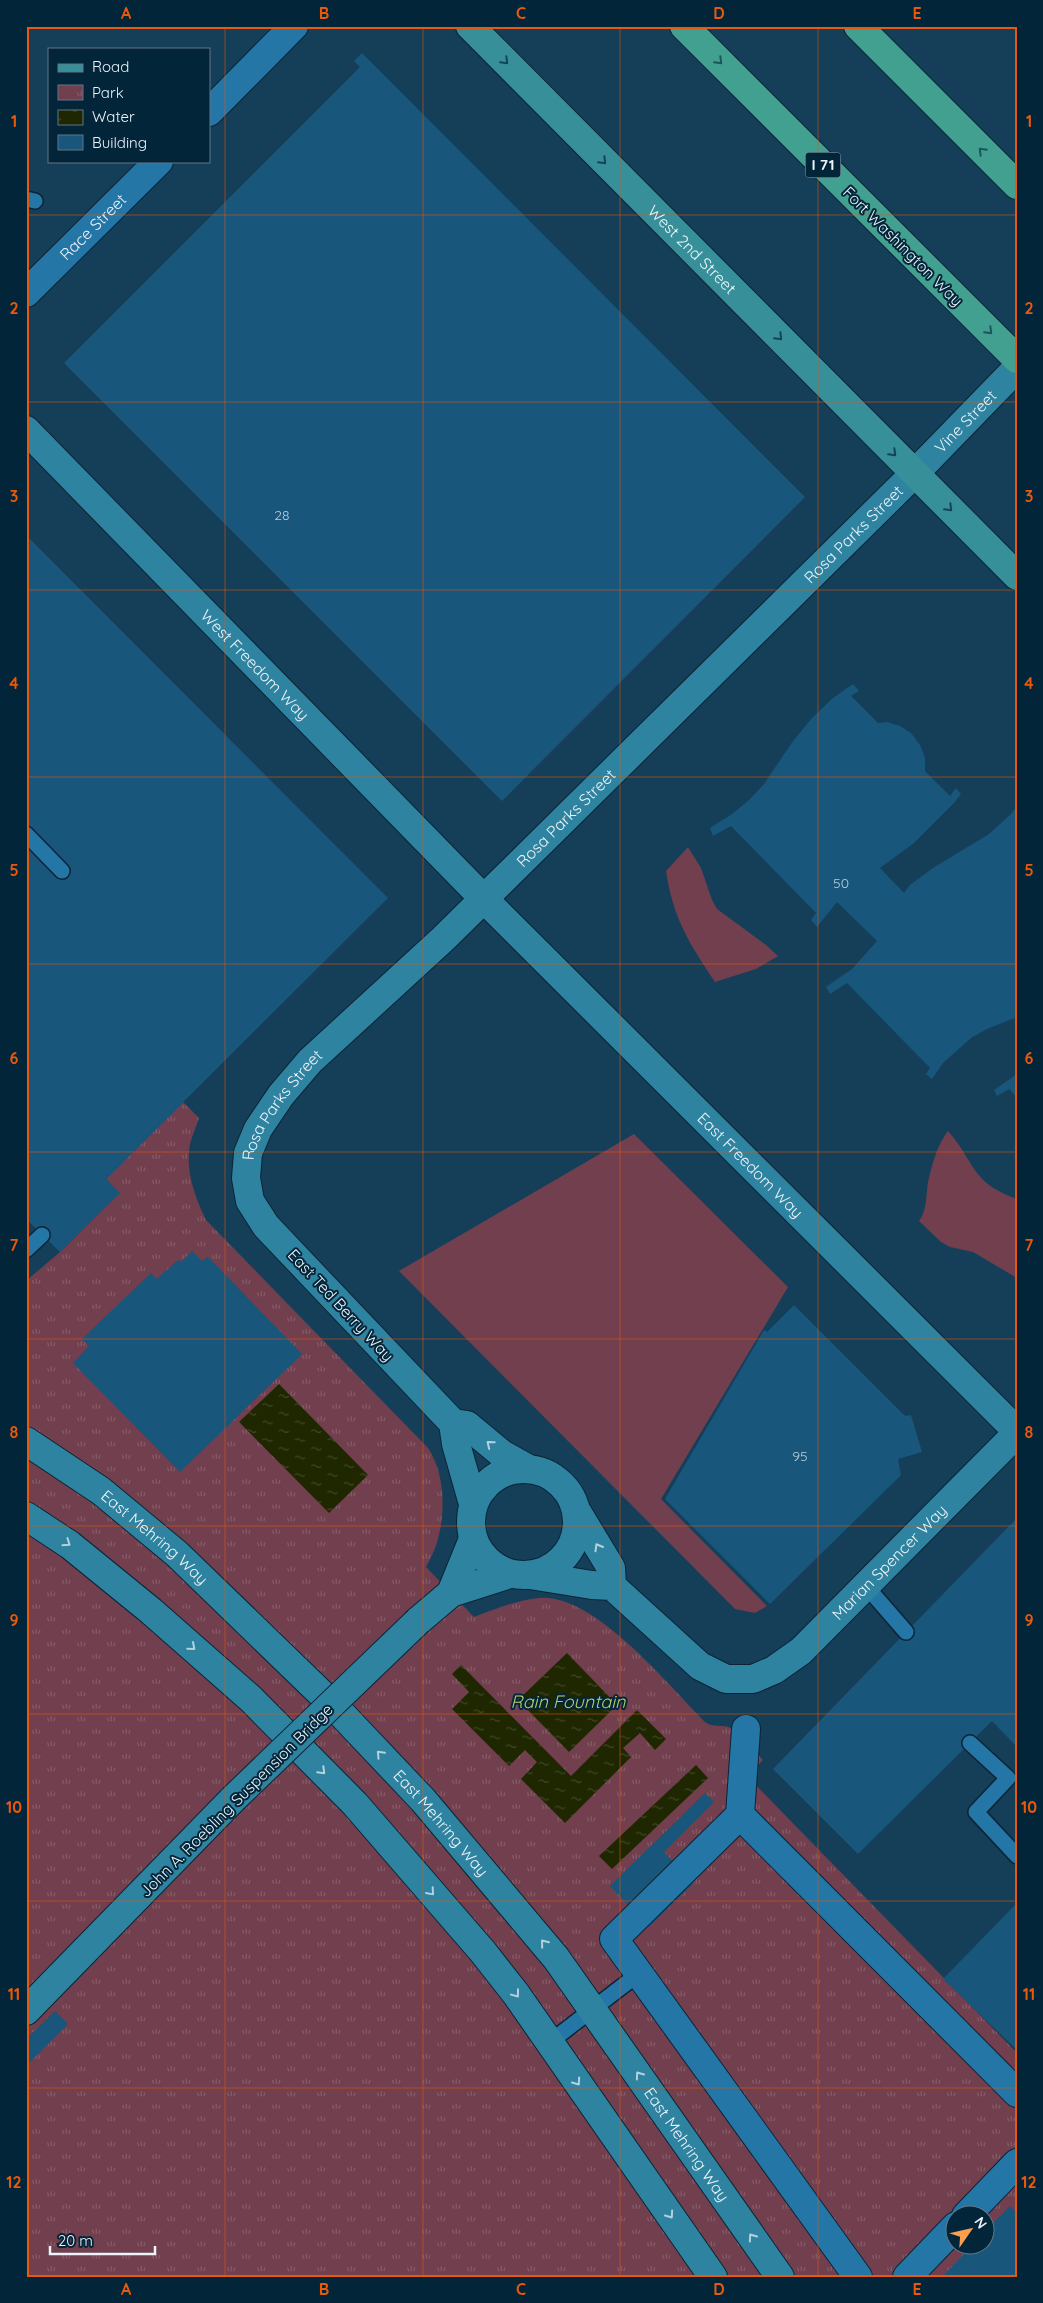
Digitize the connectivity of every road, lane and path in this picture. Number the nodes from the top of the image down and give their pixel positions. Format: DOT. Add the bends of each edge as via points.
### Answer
graph roads {
  1 [pos="294,26"];
  2 [pos="470,26"];
  3 [pos="684,26"];
  4 [pos="858,26"];
  5 [pos="210,111"];
  6 [pos="158,162"];
  7 [pos="1017,185"];
  8 [pos="26,293"];
  9 [pos="1017,359"];
  10 [pos="1017,368"];
  11 [pos="26,430"];
  12 [pos="914,474"];
  13 [pos="1017,576"];
  14 [pos="26,834"];
  15 [pos="62,871"];
  16 [pos="484,899"];
  17 [pos="246,1178"];
  18 [pos="42,1235"];
  19 [pos="26,1250"];
  20 [pos="452,1423"];
  21 [pos="1017,1432"];
  22 [pos="26,1441"];
  23 [pos="526,1468"];
  24 [pos="473,1504"];
  25 [pos="576,1510"];
  26 [pos="26,1516"];
  27 [pos="473,1539"];
  28 [pos="520,1574"];
  29 [pos="612,1586"];
  30 [pos="866,1586"];
  31 [pos="451,1593"];
  32 [pos="906,1632"];
  33 [pos="746,1729"];
  34 [pos="970,1743"];
  35 [pos="740,1815"];
  36 [pos="1017,1856"];
  37 [pos="633,1978"];
  38 [pos="592,2009"];
  39 [pos="26,2011"];
  40 [pos="550,2042"];
  41 [pos="1017,2093"];
  42 [pos="1017,2164"];
  43 [pos="976,2206"];
  44 [pos="946,2236"];
  45 [pos="713,2277"];
  46 [pos="780,2277"];
  47 [pos="858,2277"];
  48 [pos="907,2277"];
  1 -- 5 [label="street"];
  2 -- 12 [label="main road, West 2nd Street, one-way"];
  3 -- 9 [label="highway, Fort Washington Way / I 71, one-way"];
  7 -- 4 [label="highway, one-way"];
  6 -- 8 [label="street, Race Street"];
  10 -- 12 [label="main road, Vine Street"];
  11 -- 16 [label="main road, West Freedom Way"];
  12 -- 13 [label="main road, West 2nd Street, one-way"];
  12 -- 16 [label="main road, Rosa Parks Street"];
  14 -- 15 [label="lane"];
  16 -- 17 [label="main road, Rosa Parks Street" via="310,1061 281,1095 258,1130 248,1153"];
  16 -- 21 [label="main road, East Freedom Way"];
  17 -- 20 [label="main road, East Ted Berry Way" via="250,1201 266,1226"];
  18 -- 19 [label="lane"];
  23 -- 20 [label="main road, East Ted Berry Way, one-way" via="502,1454 467,1425"];
  20 -- 24 [label="main road, East Ted Berry Way"];
  21 -- 30 [label="main road, Marian Spencer Way"];
  38 -- 22 [label="main road, East Mehring Way, one-way" via="504,1894 423,1800 334,1706 177,1554 101,1490"];
  23 -- 24 [label="main road" via="510,1469 495,1476 481,1488"];
  23 -- 25 [label="main road" via="543,1471 558,1480 570,1494"];
  24 -- 27 [label="main road" via="470,1522"];
  25 -- 28 [label="main road" via="577,1528 572,1545 562,1560 547,1570"];
  29 -- 25 [label="main road, one-way" via="611,1568"];
  26 -- 40 [label="main road, one-way" via="70,1546 151,1611 251,1699 348,1797 483,1952"];
  27 -- 28 [label="main road" via="481,1554 494,1567"];
  27 -- 31 [label="main road, John A. Roebling Suspension Bridge"];
  28 -- 29 [label="main road"];
  28 -- 31 [label="main road, John A. Roebling Suspension Bridge"];
  29 -- 30 [label="main road, Marian Spencer Way" via="700,1666 726,1679 753,1679 774,1670 801,1651"];
  30 -- 32 [label="lane"];
  31 -- 39 [label="main road, John A. Roebling Suspension Bridge, bridge" via="234,1799"];
  33 -- 35 [label="street"];
  34 -- 36 [label="lane" via="1008,1778 976,1812"];
  35 -- 41 [label="street"];
  35 -- 47 [label="street" via="614,1939"];
  37 -- 38 [label="lane"];
  38 -- 40 [label="lane"];
  46 -- 38 [label="main road, East Mehring Way, one-way"];
  40 -- 45 [label="main road, one-way"];
  42 -- 43 [label="street"];
  44 -- 48 [label="street"];
}
